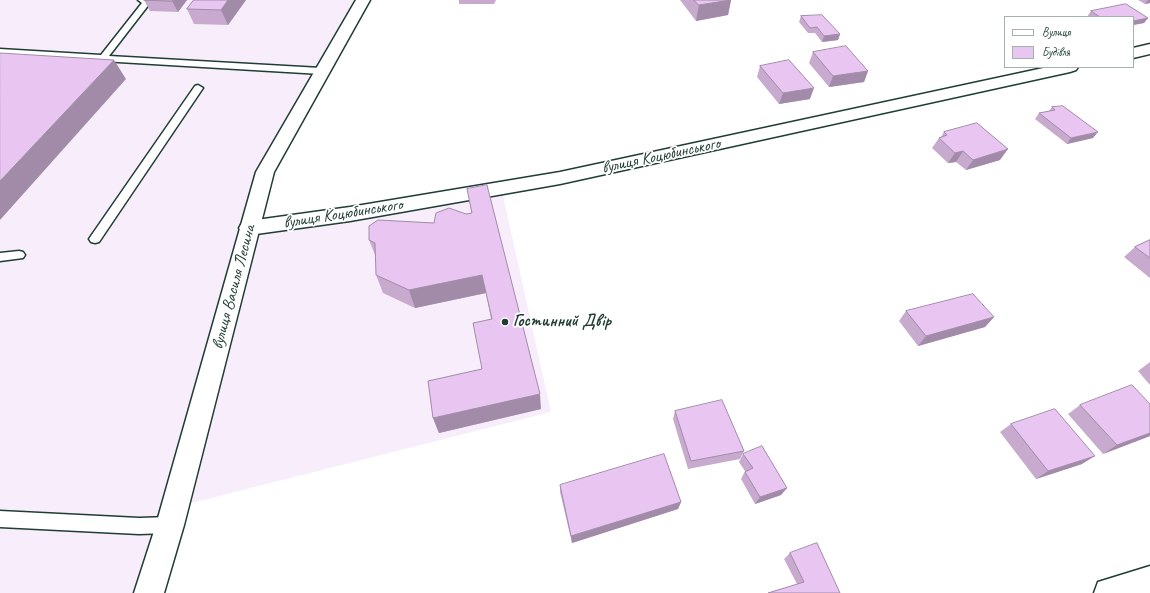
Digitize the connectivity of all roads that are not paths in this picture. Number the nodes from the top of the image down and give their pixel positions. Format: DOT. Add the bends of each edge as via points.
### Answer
graph roads {
  1 [pos="142,0"];
  2 [pos="363,0"];
  3 [pos="1150,49"];
  4 [pos="0,52"];
  5 [pos="1134,53"];
  6 [pos="102,58"];
  7 [pos="1065,68"];
  8 [pos="321,71"];
  9 [pos="198,88"];
  10 [pos="249,228"];
  11 [pos="95,239"];
  12 [pos="19,254"];
  13 [pos="0,257"];
  14 [pos="0,519"];
  15 [pos="170,525"];
  16 [pos="1150,581"];
  17 [pos="149,593"];
  18 [pos="1109,593"];
  1 -- 6 [label="lane" via="146,3"];
  2 -- 8 [label="street, вулиця Василя Лесина"];
  3 -- 5 [label="street"];
  4 -- 6 [label="lane"];
  6 -- 8 [label="lane"];
  7 -- 10 [label="street, вулиця Коцюбинського" via="560,178 358,213"];
  8 -- 10 [label="street, вулиця Василя Лесина" via="266,172"];
  9 -- 11 [label="lane"];
  10 -- 15 [label="street, вулиця Василя Лесина"];
  12 -- 13 [label="lane"];
  14 -- 15 [label="lane" via="138,526"];
  15 -- 17 [label="street, вулиця Василя Лесина"];
  16 -- 18 [label="street"];
}
